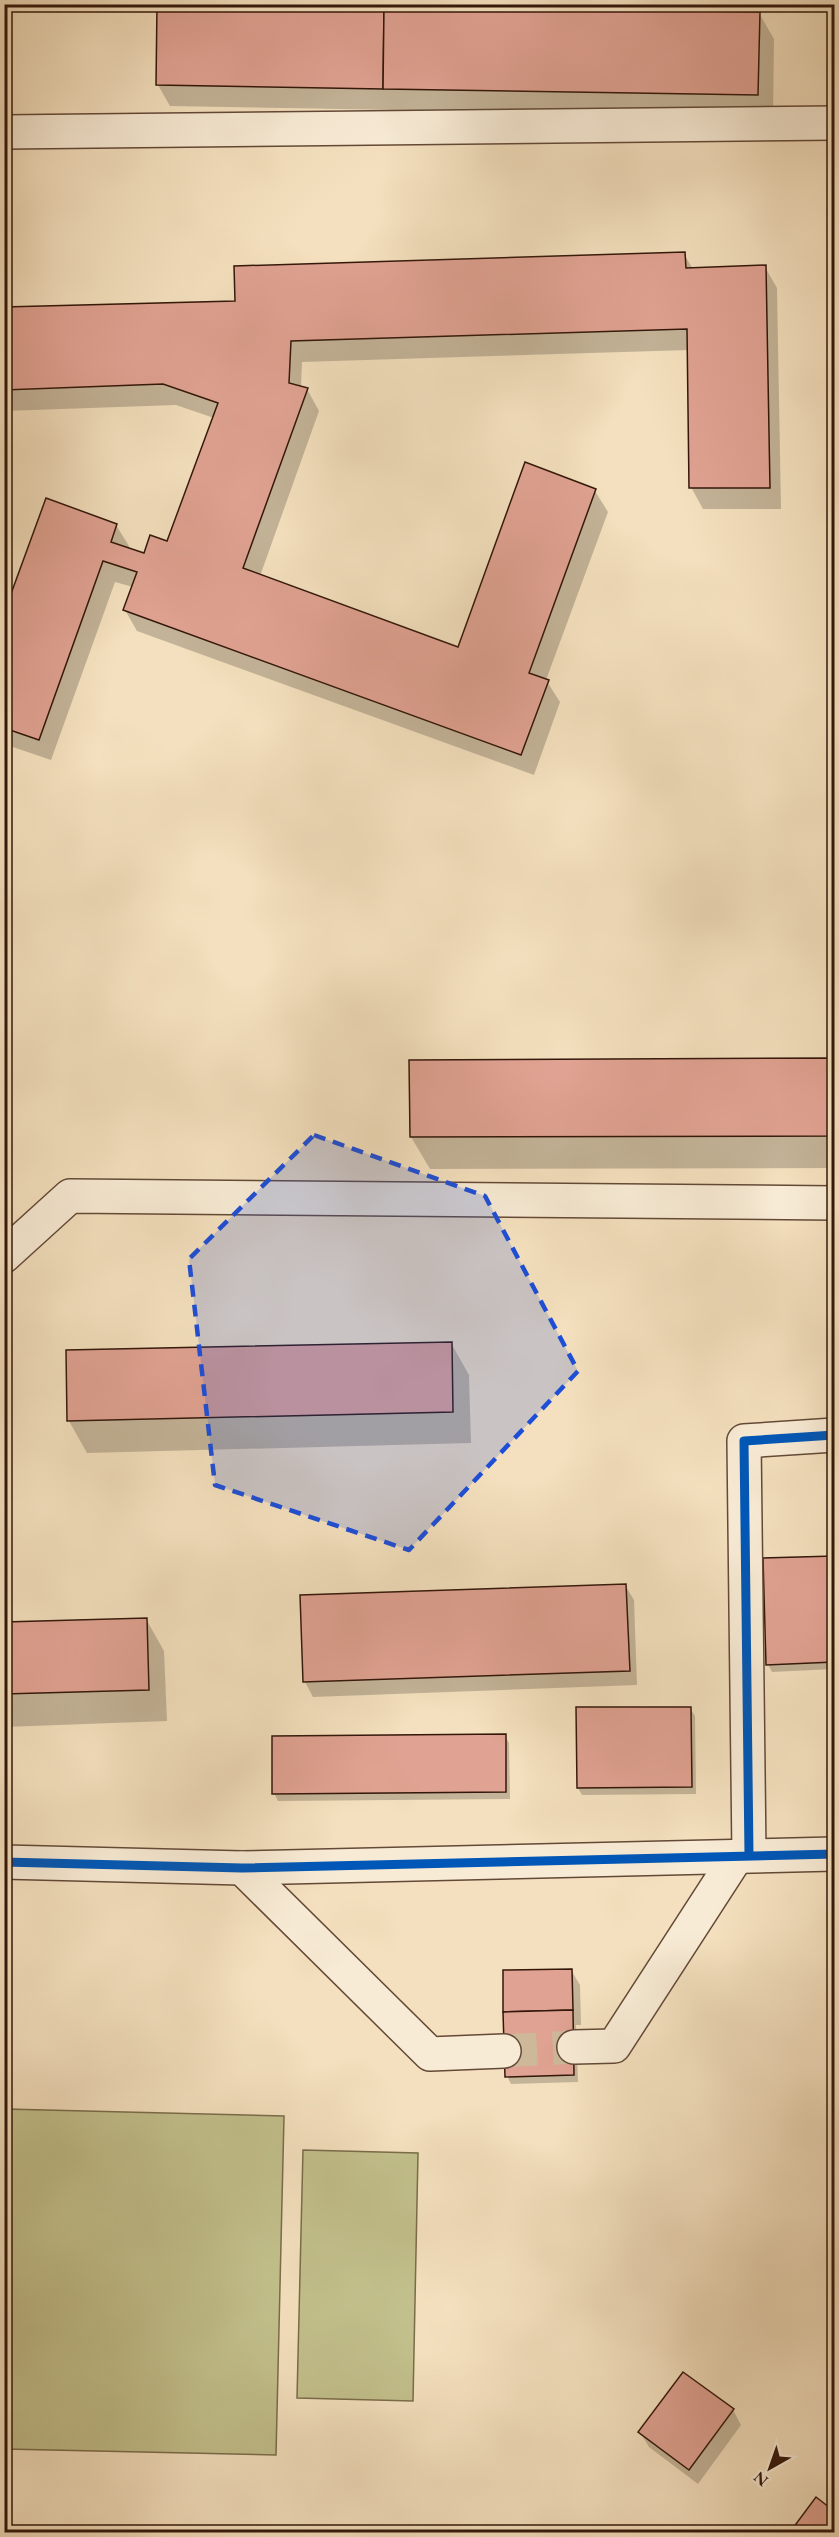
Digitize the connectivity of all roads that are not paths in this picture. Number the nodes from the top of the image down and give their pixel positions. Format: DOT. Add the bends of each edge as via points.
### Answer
graph roads {
  1 [pos="834,123"];
  2 [pos="4,132"];
  3 [pos="834,1203"];
  4 [pos="4,1256"];
  5 [pos="834,1435"];
  6 [pos="834,1854"];
  7 [pos="743,1856"];
  8 [pos="4,1862"];
  9 [pos="242,1868"];
  10 [pos="574,2048"];
  11 [pos="504,2051"];
  1 -- 2 [label="street"];
  3 -- 4 [label="street" via="70,1196"];
  5 -- 7 [label="street" via="744,1441"];
  6 -- 7 [label="street"];
  7 -- 9 [label="street"];
  7 -- 10 [label="street" via="614,2046"];
  8 -- 9 [label="street"];
  9 -- 11 [label="street" via="429,2054"];
}
